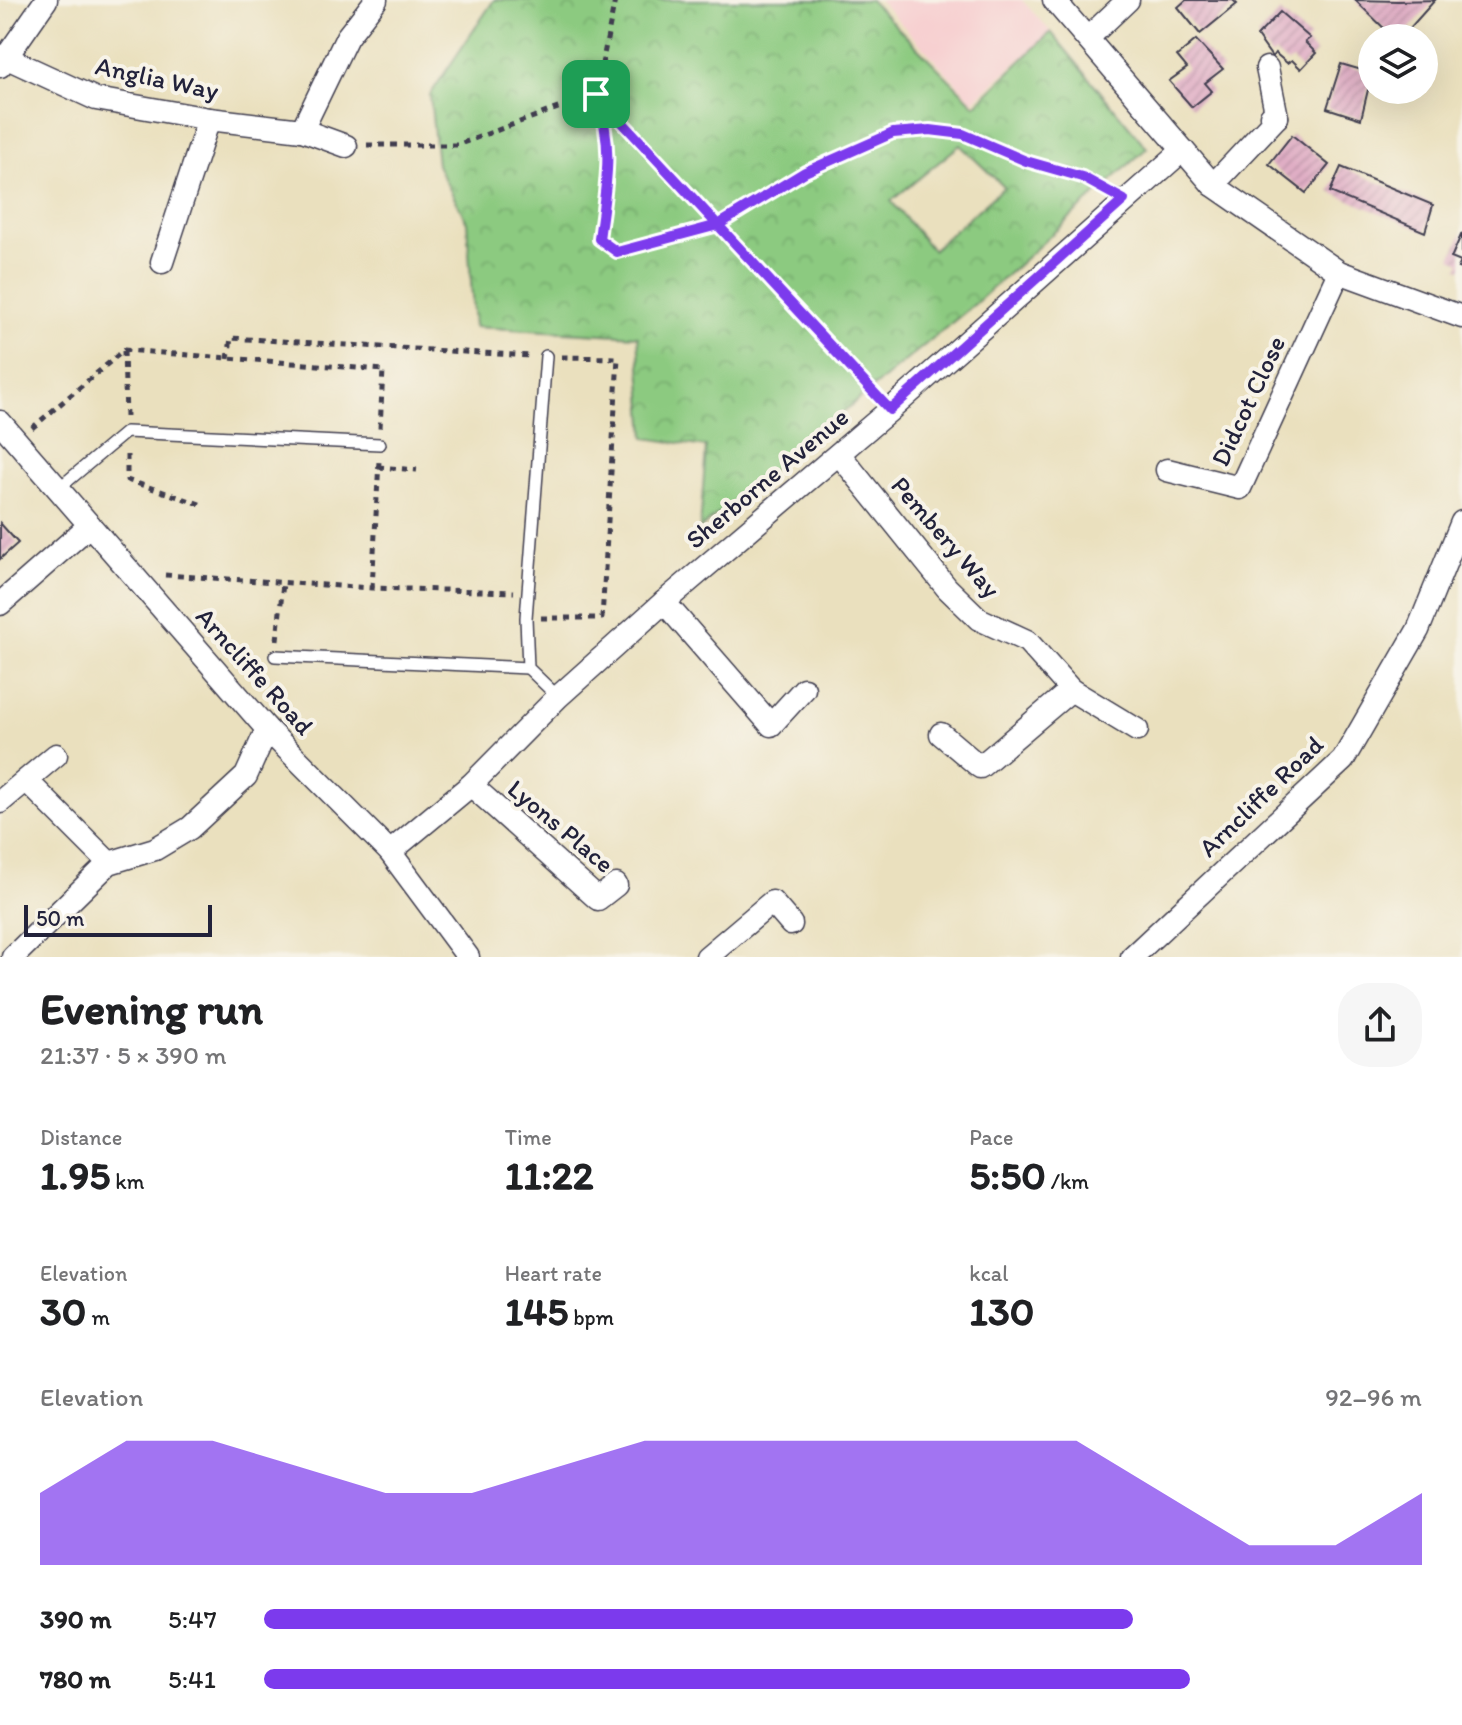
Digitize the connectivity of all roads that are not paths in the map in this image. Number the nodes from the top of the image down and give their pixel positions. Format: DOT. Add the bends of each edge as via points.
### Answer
graph roads {
  1 [pos="46,0"];
  2 [pos="376,0"];
  3 [pos="1054,0"];
  4 [pos="1128,0"];
  5 [pos="1089,37"];
  6 [pos="3,62"];
  7 [pos="1267,68"];
  8 [pos="209,119"];
  9 [pos="302,130"];
  10 [pos="346,146"];
  11 [pos="1183,150"];
  12 [pos="1213,185"];
  13 [pos="162,262"];
  14 [pos="1339,272"];
  15 [pos="1462,317"];
  16 [pos="546,356"];
  17 [pos="0,422"];
  18 [pos="380,444"];
  19 [pos="839,454"];
  20 [pos="1167,470"];
  21 [pos="58,489"];
  22 [pos="1462,522"];
  23 [pos="90,525"];
  24 [pos="664,602"];
  25 [pos="0,604"];
  26 [pos="275,656"];
  27 [pos="528,668"];
  28 [pos="804,689"];
  29 [pos="1071,690"];
  30 [pos="558,697"];
  31 [pos="267,729"];
  32 [pos="1137,730"];
  33 [pos="941,734"];
  34 [pos="56,755"];
  35 [pos="27,781"];
  36 [pos="471,785"];
  37 [pos="0,802"];
  38 [pos="390,852"];
  39 [pos="109,863"];
  40 [pos="616,885"];
  41 [pos="791,924"];
  42 [pos="1138,955"];
  43 [pos="465,956"];
  44 [pos="13,957"];
  45 [pos="707,957"];
  1 -- 6 [label="street"];
  2 -- 9 [label="street" via="347,37"];
  3 -- 5 [label="street"];
  4 -- 5 [label="street"];
  5 -- 11 [label="street"];
  6 -- 8 [label="street, Anglia Way" via="96,99"];
  7 -- 12 [label="street" via="1274,116"];
  8 -- 9 [label="street, Anglia Way"];
  8 -- 13 [label="street"];
  9 -- 10 [label="street, Anglia Way"];
  11 -- 12 [label="street"];
  11 -- 19 [label="street, Sherborne Avenue"];
  12 -- 14 [label="street"];
  14 -- 15 [label="street"];
  14 -- 20 [label="street, Didcot Close" via="1240,488"];
  16 -- 27 [label="lane" via="526,618"];
  17 -- 21 [label="street, Arncliffe Road"];
  18 -- 21 [label="lane" via="126,432"];
  19 -- 24 [label="street, Sherborne Avenue"];
  19 -- 29 [label="street, Pembery Way" via="947,588 979,619 1027,641"];
  21 -- 23 [label="street, Arncliffe Road"];
  22 -- 42 [label="street, Arncliffe Road" via="1418,630 1343,760"];
  23 -- 25 [label="street"];
  23 -- 31 [label="street, Arncliffe Road"];
  24 -- 28 [label="street" via="771,725"];
  24 -- 30 [label="street, Sherborne Avenue"];
  26 -- 27 [label="lane"];
  27 -- 30 [label="lane"];
  29 -- 32 [label="street, Pembery Way"];
  29 -- 33 [label="street" via="980,767"];
  30 -- 36 [label="street, Sherborne Avenue"];
  31 -- 38 [label="street, Arncliffe Road"];
  31 -- 39 [label="street" via="246,776 190,828 155,849"];
  34 -- 35 [label="street"];
  35 -- 37 [label="street"];
  35 -- 39 [label="street"];
  36 -- 38 [label="street, Sherborne Avenue"];
  36 -- 40 [label="street, Lyons Place" via="598,899"];
  38 -- 43 [label="street, Arncliffe Road"];
  39 -- 44 [label="street"];
  41 -- 45 [label="street" via="772,902"];
}
